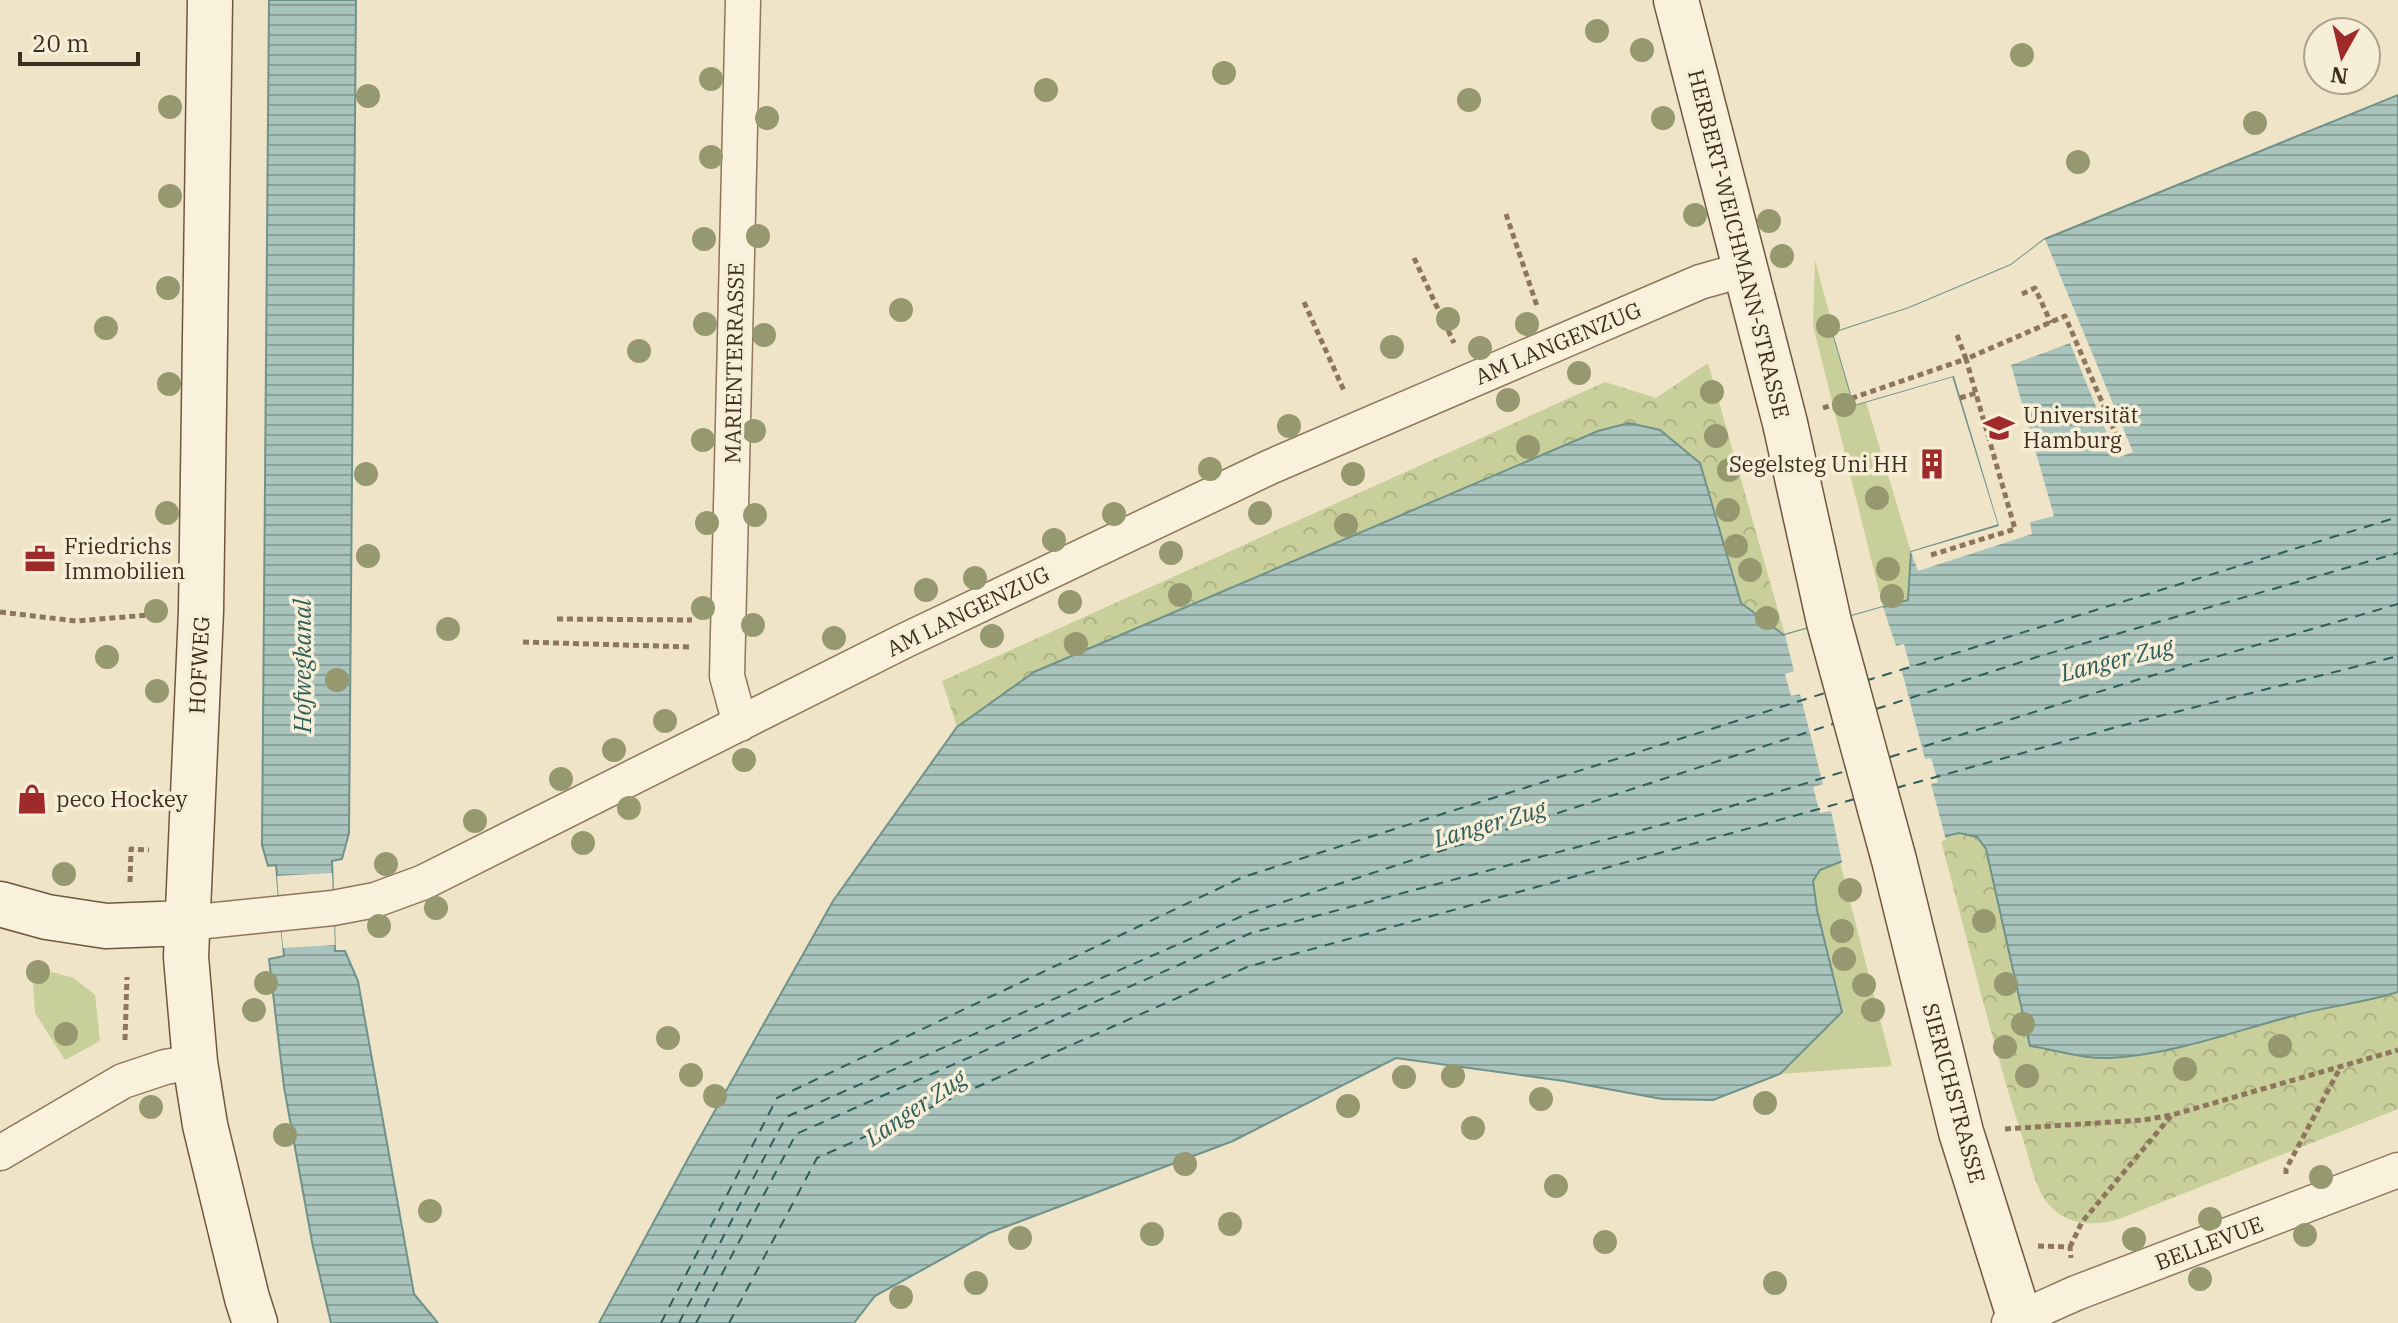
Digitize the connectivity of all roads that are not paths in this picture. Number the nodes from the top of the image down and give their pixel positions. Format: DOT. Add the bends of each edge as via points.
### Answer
graph roads {
  1 [pos="210,0"];
  2 [pos="743,0"];
  3 [pos="1676,0"];
  4 [pos="1746,269"];
  5 [pos="740,724"];
  6 [pos="1894,860"];
  7 [pos="0,904"];
  8 [pos="187,923"];
  9 [pos="195,1062"];
  10 [pos="0,1153"];
  11 [pos="2398,1170"];
  12 [pos="2017,1321"];
  13 [pos="255,1323"];
  1 -- 8 [label="street, HOFWEG" via="201,611"];
  2 -- 5 [label="street, MARIENTERRASSE" via="727,676"];
  3 -- 4 [label="street, HERBERT-WEICHMANN-STRASSE"];
  4 -- 5 [label="street, AM LANGENZUG" via="1700,282 1270,467"];
  4 -- 6 [label="street, HERBERT-WEICHMANN-STRASSE" via="1829,622"];
  5 -- 8 [label="street, AM LANGENZUG" via="424,882 375,900"];
  6 -- 12 [label="street, SIERICHSTRASSE" via="1961,1132"];
  7 -- 8 [label="street" via="106,926"];
  8 -- 9 [label="street, HOFWEG"];
  9 -- 10 [label="street" via="123,1081"];
  9 -- 13 [label="street, HOFWEG" via="212,1156"];
  11 -- 12 [label="street, BELLEVUE" via="2076,1293"];
}
